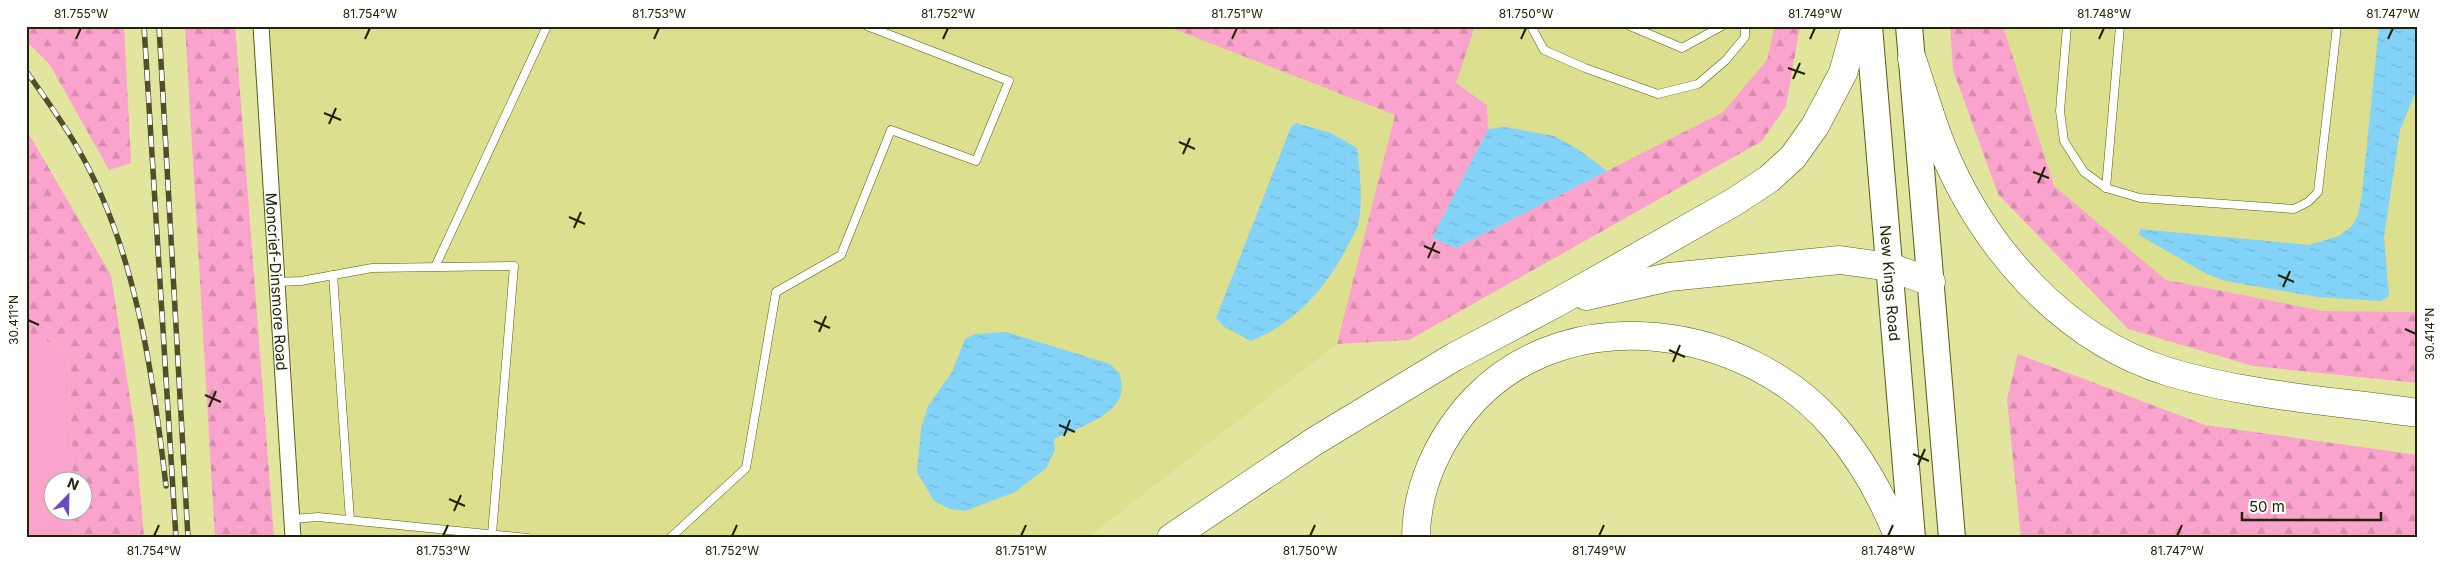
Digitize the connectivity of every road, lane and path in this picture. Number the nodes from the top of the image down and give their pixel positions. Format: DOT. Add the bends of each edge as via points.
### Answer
graph roads {
  1 [pos="261,26"];
  2 [pos="547,26"];
  3 [pos="867,26"];
  4 [pos="1531,26"];
  5 [pos="1630,26"];
  6 [pos="1654,26"];
  7 [pos="1722,26"];
  8 [pos="1745,26"];
  9 [pos="1856,26"];
  10 [pos="1868,26"];
  11 [pos="1909,26"];
  12 [pos="2067,26"];
  13 [pos="2120,26"];
  14 [pos="2336,26"];
  15 [pos="1651,35"];
  16 [pos="1912,59"];
  17 [pos="2106,188"];
  18 [pos="1890,267"];
  19 [pos="435,268"];
  20 [pos="333,275"];
  21 [pos="277,282"];
  22 [pos="1931,282"];
  23 [pos="1558,302"];
  24 [pos="2418,413"];
  25 [pos="292,519"];
  26 [pos="350,520"];
  27 [pos="492,534"];
  28 [pos="293,538"];
  29 [pos="528,538"];
  30 [pos="670,538"];
  31 [pos="1171,538"];
  32 [pos="1416,538"];
  33 [pos="1899,538"];
  34 [pos="1912,538"];
  35 [pos="1952,538"];
  1 -- 21 [label="street, Moncrief-Dinsmore Road"];
  2 -- 19 [label="lane"];
  3 -- 30 [label="lane" via="1009,81 976,161 892,130 841,255 776,292 746,468"];
  4 -- 8 [label="lane" via="1544,50 1658,94 1698,84 1745,38"];
  5 -- 15 [label="lane"];
  6 -- 15 [label="lane"];
  7 -- 15 [label="lane" via="1682,48"];
  9 -- 23 [label="highway" via="1843,73 1815,126 1793,157 1769,179 1734,202"];
  10 -- 18 [label="highway, New Kings Road"];
  11 -- 16 [label="highway"];
  12 -- 17 [label="lane" via="2060,111 2064,141 2084,172"];
  13 -- 17 [label="lane"];
  14 -- 17 [label="lane" via="2318,192 2308,202 2294,209 2140,198"];
  16 -- 22 [label="highway"];
  16 -- 24 [label="highway" via="1942,146 1994,244 2070,320 2111,347 2168,371 2229,386"];
  18 -- 22 [label="highway"];
  18 -- 23 [label="highway" via="1840,260 1679,276"];
  18 -- 34 [label="highway, New Kings Road"];
  19 -- 20 [label="lane" via="372,268"];
  19 -- 27 [label="lane" via="514,266"];
  20 -- 21 [label="lane"];
  20 -- 26 [label="lane"];
  21 -- 25 [label="street, Moncrief-Dinsmore Road"];
  22 -- 35 [label="highway"];
  23 -- 31 [label="highway" via="1454,357 1315,441"];
  25 -- 26 [label="lane"];
  25 -- 28 [label="street, Moncrief-Dinsmore Road"];
  26 -- 27 [label="lane"];
  27 -- 29 [label="lane"];
  32 -- 33 [label="highway" via="1420,497 1439,447 1460,415 1492,381 1527,359 1555,347 1621,336 1689,342 1731,354 1763,370 1804,399 1834,426 1859,459"];
}
